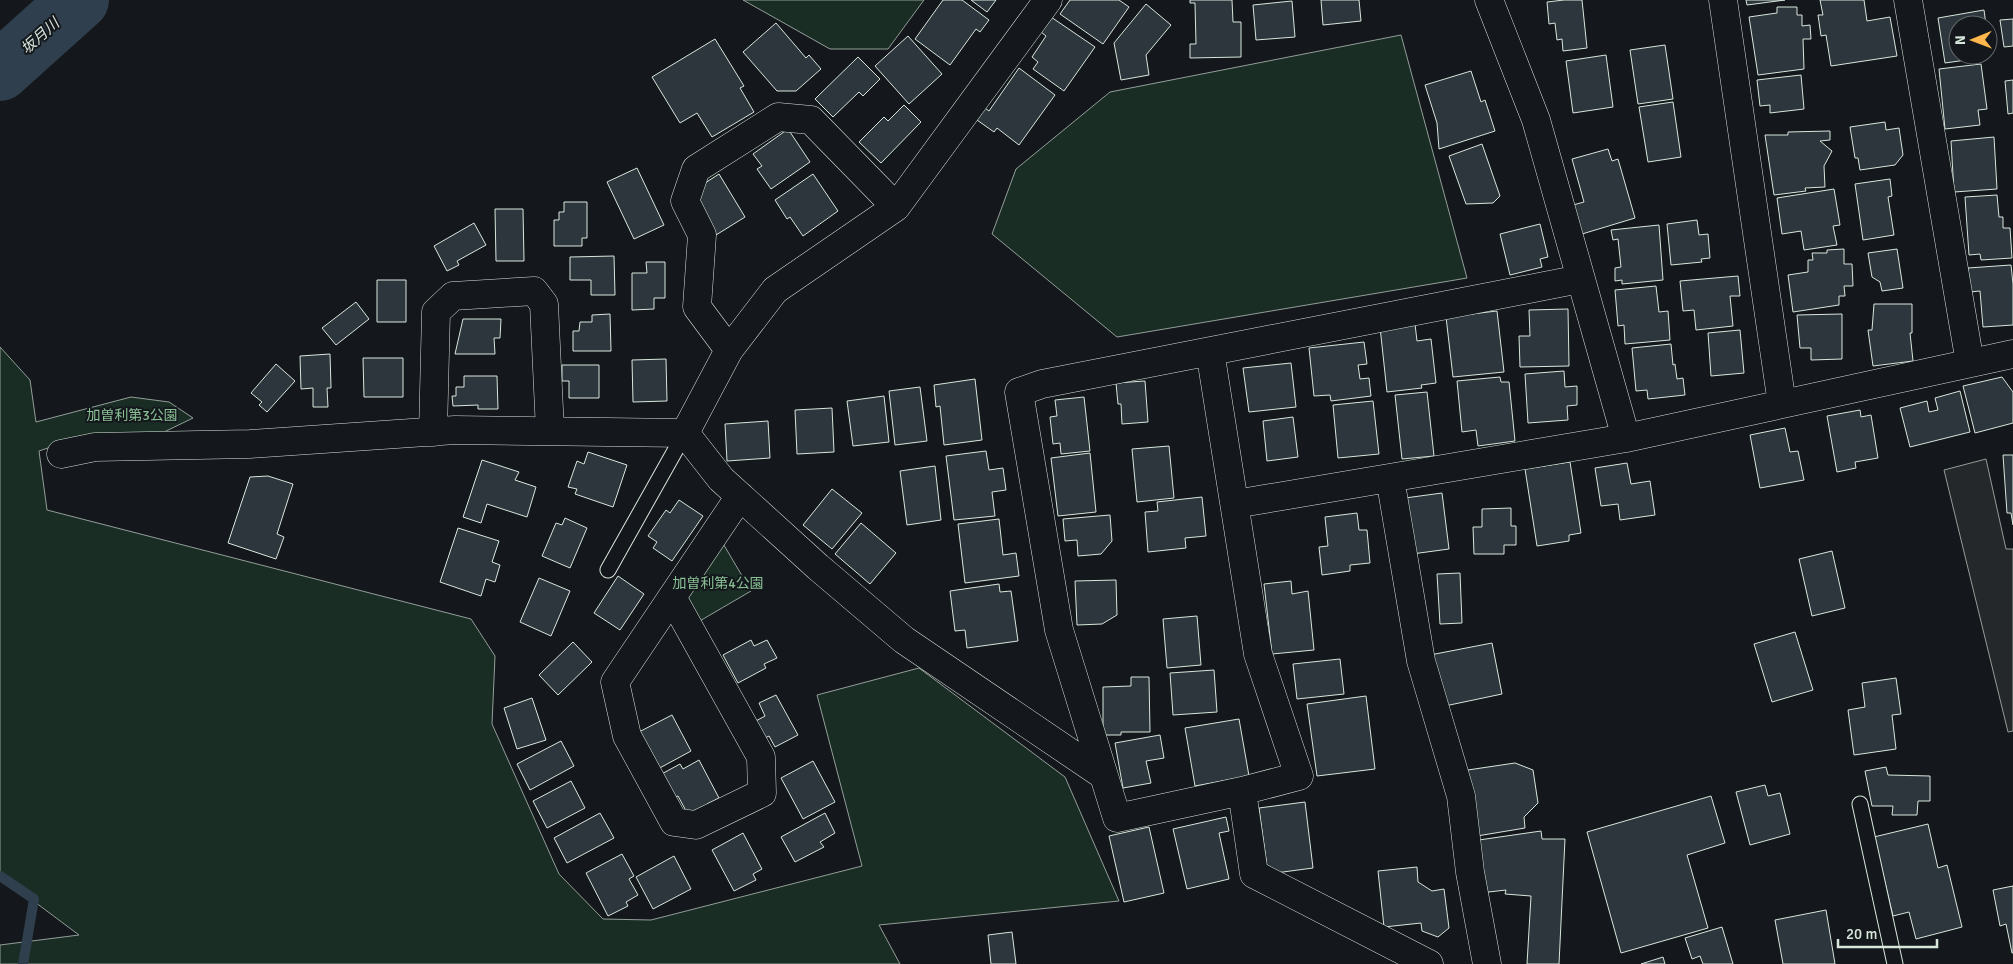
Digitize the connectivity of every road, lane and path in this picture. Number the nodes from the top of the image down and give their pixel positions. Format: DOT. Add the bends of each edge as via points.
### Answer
graph roads {
  1 [pos="1048,0"];
  2 [pos="1490,0"];
  3 [pos="1723,0"];
  4 [pos="1908,0"];
  5 [pos="896,208"];
  6 [pos="1580,279"];
  7 [pos="729,350"];
  8 [pos="1210,351"];
  9 [pos="2013,354"];
  10 [pos="1970,364"];
  11 [pos="1782,404"];
  12 [pos="550,431"];
  13 [pos="433,432"];
  14 [pos="685,433"];
  15 [pos="1626,438"];
  16 [pos="61,454"];
  17 [pos="1390,478"];
  18 [pos="740,496"];
  19 [pos="1235,504"];
  20 [pos="608,570"];
  21 [pos="672,597"];
  22 [pos="1103,775"];
  23 [pos="1242,791"];
  24 [pos="1860,804"];
  25 [pos="1429,964"];
  26 [pos="1487,964"];
  27 [pos="1895,964"];
  1 -- 5 [label="street"];
  2 -- 6 [label="street" via="1536,120"];
  3 -- 11 [label="street"];
  4 -- 10 [label="street"];
  5 -- 7 [label="street" via="775,290"];
  5 -- 7 [label="street" via="811,120 778,116 696,169 685,201 702,235 697,307"];
  6 -- 8 [label="street"];
  6 -- 15 [label="street"];
  7 -- 14 [label="street"];
  8 -- 19 [label="street"];
  8 -- 22 [label="street" via="1042,384 1019,392 1059,630"];
  9 -- 10 [label="street"];
  10 -- 11 [label="street"];
  11 -- 15 [label="street"];
  12 -- 13 [label="street"];
  12 -- 13 [label="street" via="544,304 534,291 453,296 436,312"];
  12 -- 14 [label="street"];
  13 -- 16 [label="street" via="250,444 95,447"];
  14 -- 18 [label="street" via="721,479"];
  14 -- 20 [label="lane"];
  15 -- 17 [label="street"];
  17 -- 19 [label="street"];
  17 -- 26 [label="street" via="1421,661 1460,796"];
  18 -- 21 [label="street"];
  18 -- 22 [label="street" via="904,640"];
  19 -- 23 [label="street" via="1258,654 1299,776"];
  21 -- 21 [label="street" via="615,682 627,736 674,822 696,825 762,793 761,757"];
  22 -- 23 [label="street" via="1117,818"];
  23 -- 25 [label="street" via="1254,874"];
  24 -- 27 [label="lane"];
}
